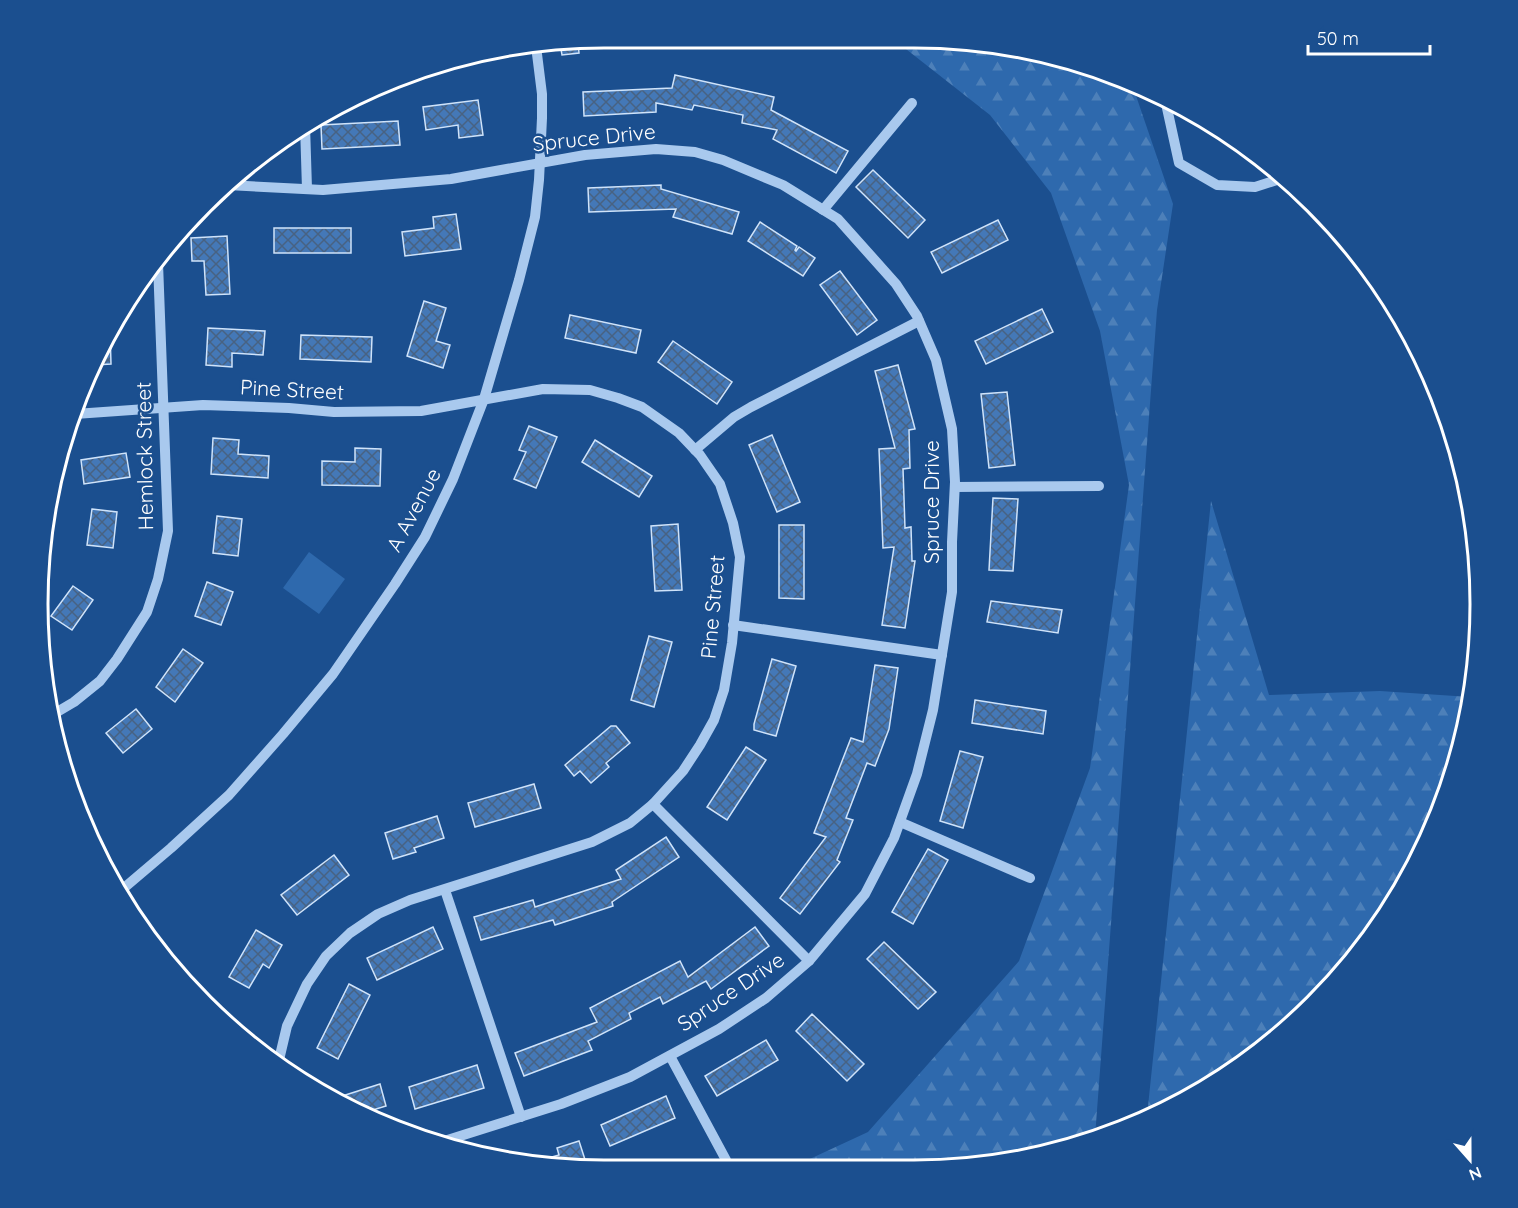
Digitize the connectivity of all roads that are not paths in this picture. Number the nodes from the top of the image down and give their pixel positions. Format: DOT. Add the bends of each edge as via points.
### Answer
graph roads {
  1 [pos="537,52"];
  2 [pos="912,103"];
  3 [pos="1167,109"];
  4 [pos="305,135"];
  5 [pos="540,162"];
  6 [pos="1274,181"];
  7 [pos="238,186"];
  8 [pos="307,189"];
  9 [pos="823,210"];
  10 [pos="158,272"];
  11 [pos="919,321"];
  12 [pos="484,399"];
  13 [pos="164,406"];
  14 [pos="82,413"];
  15 [pos="694,450"];
  16 [pos="1099,486"];
  17 [pos="955,487"];
  18 [pos="733,625"];
  19 [pos="942,655"];
  20 [pos="59,711"];
  21 [pos="653,804"];
  22 [pos="900,822"];
  23 [pos="1030,878"];
  24 [pos="125,887"];
  25 [pos="445,890"];
  26 [pos="809,961"];
  27 [pos="280,1055"];
  28 [pos="670,1056"];
  29 [pos="521,1117"];
  30 [pos="452,1139"];
  31 [pos="726,1160"];
  1 -- 5 [label="street, A Avenue" via="542,94"];
  2 -- 9 [label="street"];
  3 -- 6 [label="street" via="1179,163 1218,185 1255,187"];
  4 -- 8 [label="street"];
  5 -- 8 [label="street, Spruce Drive" via="451,179"];
  5 -- 9 [label="street, Spruce Drive" via="656,149 695,152 783,185"];
  5 -- 12 [label="street, A Avenue" via="532,227"];
  7 -- 8 [label="street, Spruce Drive"];
  9 -- 11 [label="street, Spruce Drive" via="838,219 896,284"];
  10 -- 13 [label="street, Hemlock Street"];
  11 -- 15 [label="street" via="751,406"];
  11 -- 17 [label="street, Spruce Drive" via="936,360 952,429"];
  12 -- 13 [label="street, Pine Street" via="421,411"];
  12 -- 15 [label="street, Pine Street" via="543,389 590,390 642,407 679,433"];
  12 -- 24 [label="street, A Avenue" via="425,537 333,674 229,795"];
  13 -- 14 [label="street, Pine Street"];
  13 -- 20 [label="street, Hemlock Street" via="168,531 147,612 100,681"];
  15 -- 18 [label="street, Pine Street" via="720,484 733,523 740,557"];
  16 -- 17 [label="street"];
  17 -- 19 [label="street, Spruce Drive" via="952,592"];
  18 -- 19 [label="street"];
  18 -- 21 [label="street, Pine Street" via="724,690 714,720 682,771"];
  19 -- 22 [label="street, Spruce Drive" via="917,774"];
  21 -- 25 [label="street, Pine Street" via="630,823 592,842"];
  21 -- 26 [label="street"];
  22 -- 23 [label="street"];
  22 -- 26 [label="street, Spruce Drive" via="865,894"];
  25 -- 27 [label="street, Pine Street" via="378,914 326,956 287,1026"];
  25 -- 29 [label="street"];
  26 -- 28 [label="street, Spruce Drive" via="766,998"];
  28 -- 29 [label="street, Spruce Drive" via="630,1077"];
  28 -- 31 [label="street"];
  29 -- 30 [label="street, Spruce Drive"];
}
